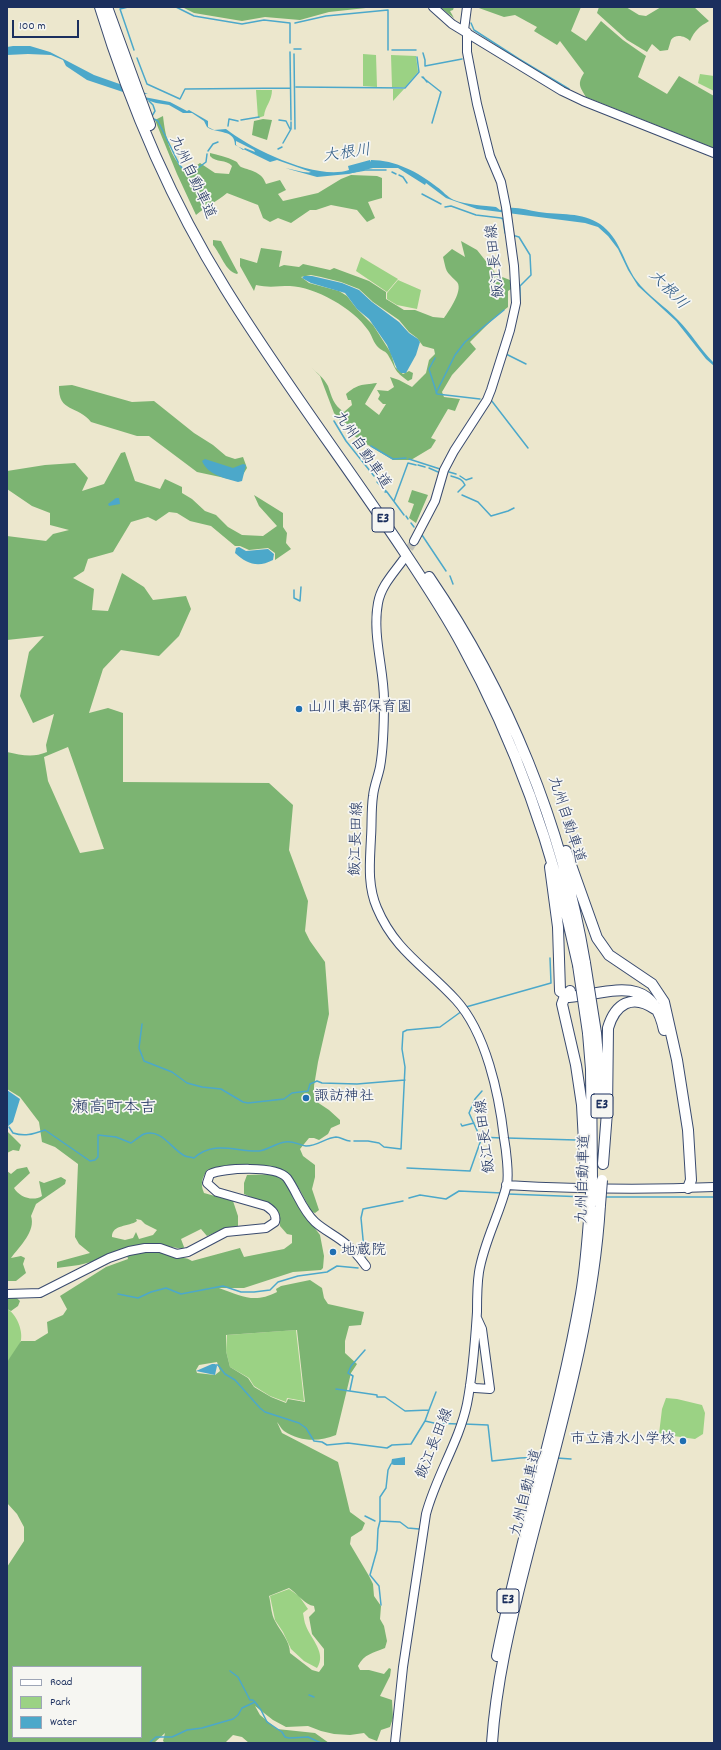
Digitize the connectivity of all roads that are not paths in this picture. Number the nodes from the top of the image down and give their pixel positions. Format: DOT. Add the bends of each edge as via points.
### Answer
graph roads {
  1 [pos="100,7"];
  2 [pos="107,7"];
  3 [pos="433,7"];
  4 [pos="467,7"];
  5 [pos="466,31"];
  6 [pos="127,77"];
  7 [pos="137,102"];
  8 [pos="714,153"];
  9 [pos="414,541"];
  10 [pos="403,560"];
  11 [pos="520,742"];
  12 [pos="549,849"];
  13 [pos="582,964"];
  14 [pos="566,995"];
  15 [pos="665,1017"];
  16 [pos="592,1033"];
  17 [pos="603,1164"];
  18 [pos="593,1180"];
  19 [pos="506,1185"];
  20 [pos="714,1187"];
  21 [pos="688,1188"];
  22 [pos="366,1266"];
  23 [pos="7,1294"];
  24 [pos="476,1317"];
  25 [pos="470,1385"];
  26 [pos="554,1437"];
  27 [pos="547,1462"];
  28 [pos="395,1743"];
  29 [pos="485,1743"];
  30 [pos="492,1743"];
  1 -- 6 [label="highway, 九州自動車道 / E3"];
  2 -- 6 [label="highway, 九州自動車道 / E3"];
  3 -- 5 [label="main road" via="452,24"];
  4 -- 5 [label="main road, 飯江長田線"];
  5 -- 8 [label="main road" via="562,91"];
  5 -- 9 [label="main road, 飯江長田線" via="466,52 477,104 490,156 501,182 516,303 495,380 486,400 444,470 434,501"];
  6 -- 7 [label="highway, 九州自動車道 / E3"];
  7 -- 11 [label="highway, 九州自動車道 / E3" via="181,195 229,284 442,596 469,639"];
  7 -- 12 [label="highway, 九州自動車道 / E3" via="159,166 224,287 370,500 437,601 462,644 512,746"];
  10 -- 19 [label="main road, 飯江長田線" via="382,588 378,605 377,632 384,700 380,766 373,797 370,885 375,905 393,939 458,1003 482,1044 496,1088 504,1136"];
  11 -- 13 [label="highway, 九州自動車道 / E3" via="569,881"];
  11 -- 15 [label="highway" via="567,851 597,938 609,955 652,984 664,1002"];
  12 -- 13 [label="highway, 九州自動車道 / E3"];
  12 -- 14 [label="highway" via="558,927 559,984 560,991"];
  13 -- 16 [label="highway, 九州自動車道 / E3, bridge"];
  14 -- 15 [label="highway" via="569,997 618,990 634,991 644,994"];
  14 -- 18 [label="highway" via="562,1004 576,1065"];
  15 -- 17 [label="highway" via="647,1004 635,1002 624,1004 616,1009 611,1017 608,1028 607,1112"];
  15 -- 21 [label="highway" via="683,1129 685,1180"];
  16 -- 17 [label="highway, 九州自動車道 / E3" via="601,1090"];
  16 -- 18 [label="highway, 九州自動車道 / E3"];
  17 -- 18 [label="highway, 九州自動車道 / E3"];
  18 -- 26 [label="highway, 九州自動車道 / E3, bridge" via="578,1308"];
  18 -- 26 [label="highway, 九州自動車道 / E3, bridge" via="600,1205 589,1294 568,1396"];
  19 -- 21 [label="main road"];
  19 -- 24 [label="main road, 飯江長田線" via="499,1213 483,1254"];
  20 -- 21 [label="main road"];
  22 -- 23 [label="main road" via="348,1245 310,1217 286,1177 277,1171 232,1170 210,1174 207,1183 217,1192 266,1206 275,1215 275,1222 272,1225 261,1229 226,1232 188,1252 177,1254 160,1248 129,1251 109,1258 40,1293"];
  24 -- 25 [label="main road, 飯江長田線"];
  24 -- 25 [label="main road" via="482,1329 490,1389"];
  25 -- 28 [label="main road, 飯江長田線" via="458,1433 431,1493 426,1514 403,1667"];
  26 -- 27 [label="highway, 九州自動車道 / E3"];
  27 -- 29 [label="highway, 九州自動車道 / E3" via="505,1613"];
  27 -- 30 [label="highway, 九州自動車道 / E3" via="504,1652"];
}
